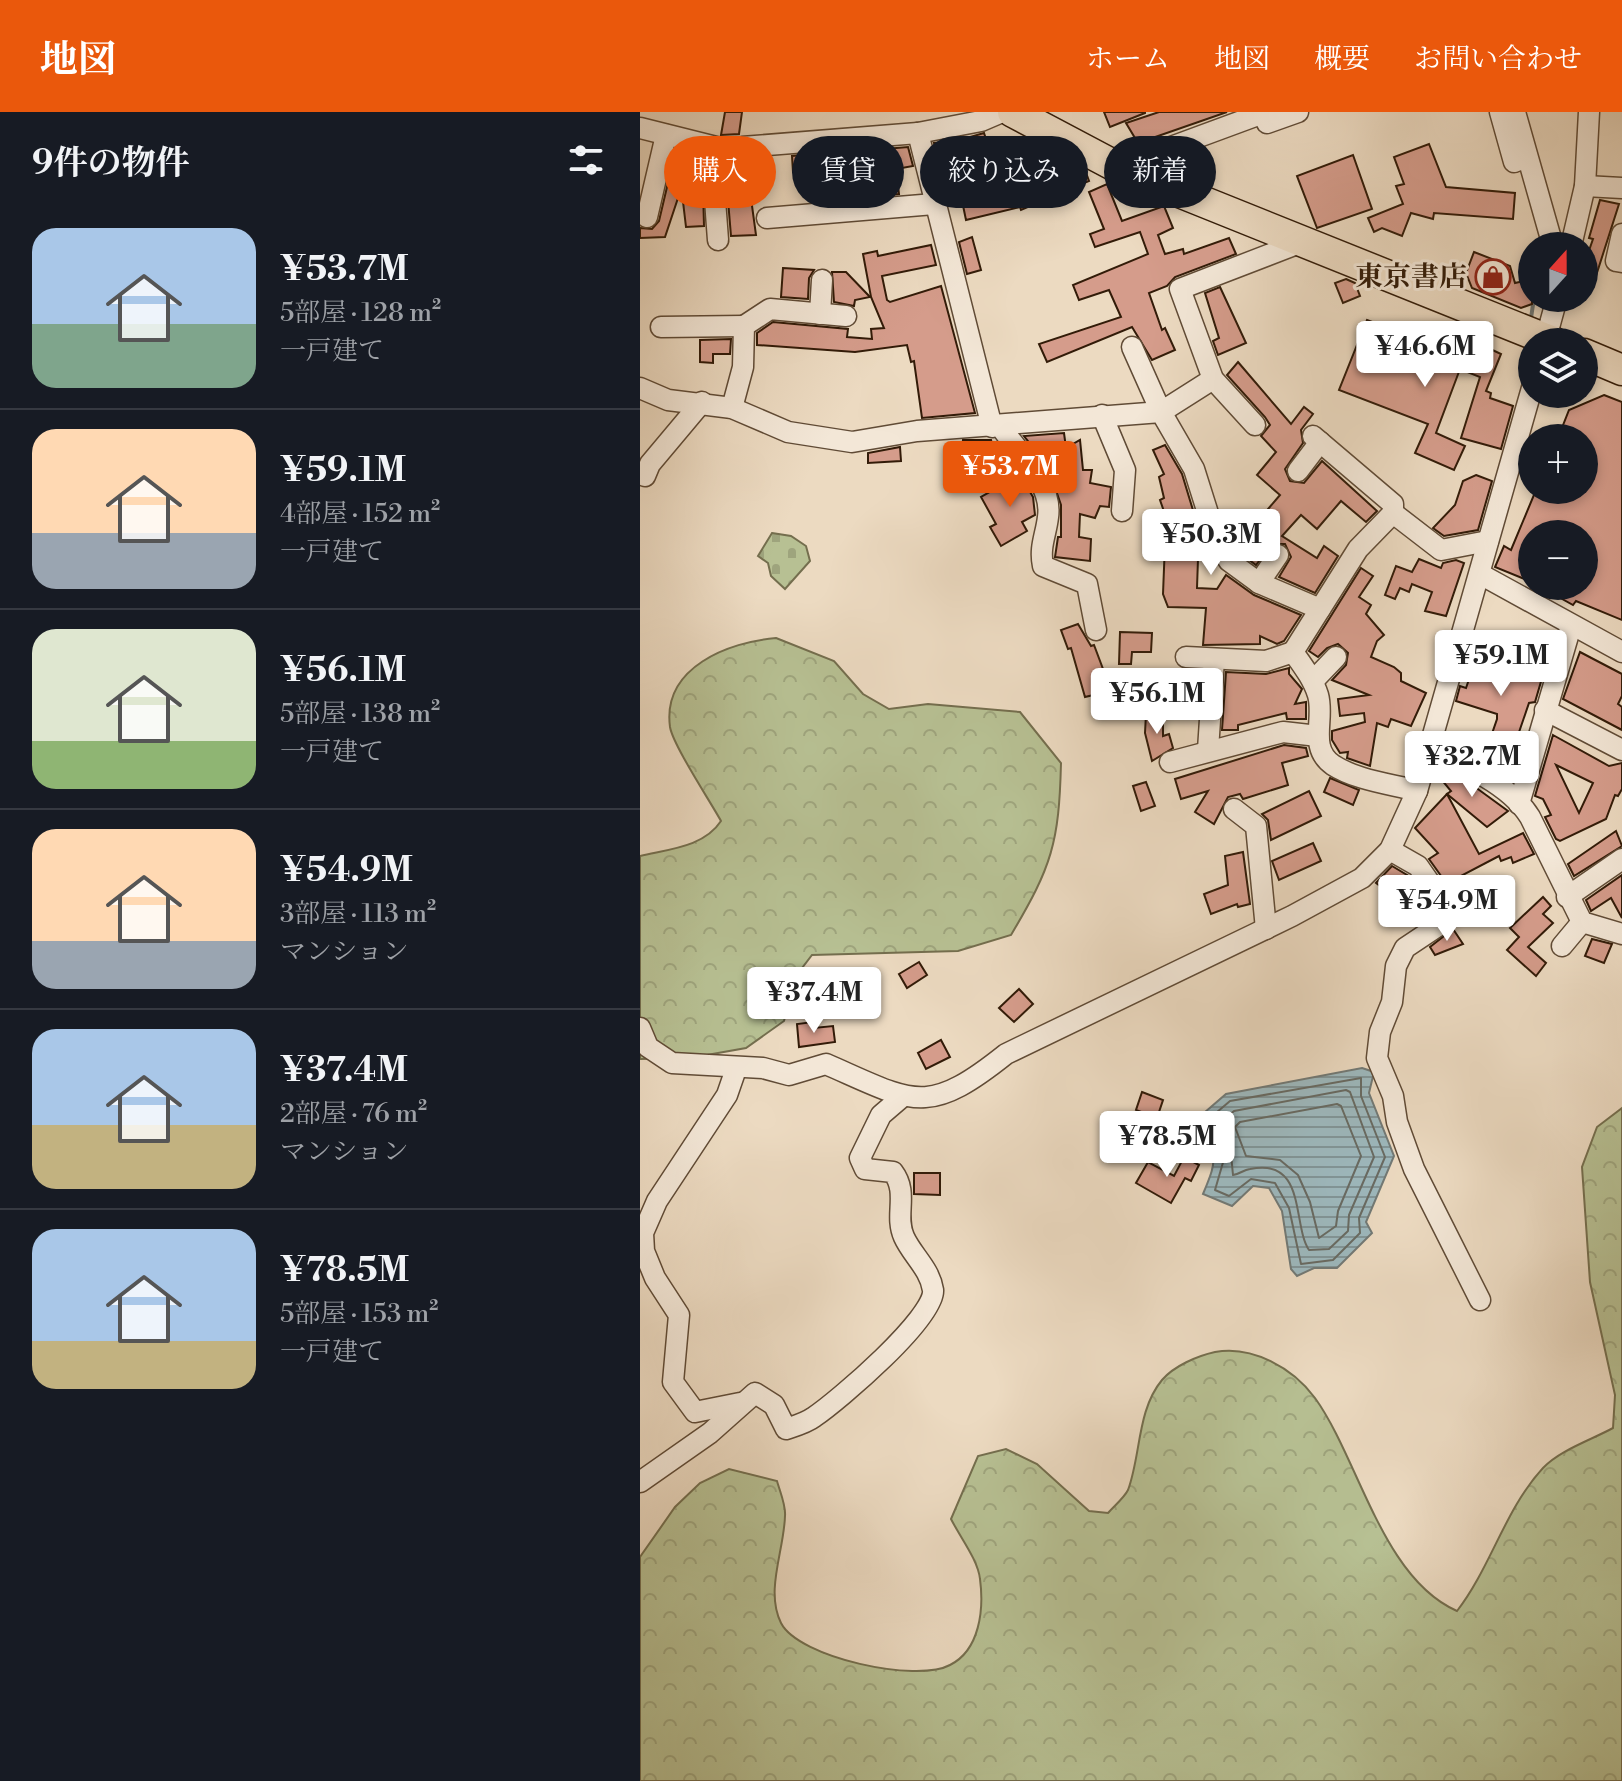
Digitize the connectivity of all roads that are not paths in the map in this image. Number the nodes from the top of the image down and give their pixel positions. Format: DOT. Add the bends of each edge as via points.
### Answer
graph roads {
  1 [pos="1002,112"];
  2 [pos="1013,112"];
  3 [pos="1298,112"];
  4 [pos="1500,112"];
  5 [pos="1515,112"];
  6 [pos="1589,112"];
  7 [pos="1267,117"];
  8 [pos="640,128"];
  9 [pos="918,133"];
  10 [pos="666,135"];
  11 [pos="670,136"];
  12 [pos="1210,136"];
  13 [pos="920,142"];
  14 [pos="776,144"];
  15 [pos="1527,157"];
  16 [pos="1104,160"];
  17 [pos="1585,186"];
  18 [pos="1622,188"];
  19 [pos="920,205"];
  20 [pos="1216,207"];
  21 [pos="716,208"];
  22 [pos="935,208"];
  23 [pos="647,217"];
  24 [pos="767,218"];
  25 [pos="1549,232"];
  26 [pos="1574,232"];
  27 [pos="1622,234"];
  28 [pos="718,240"];
  29 [pos="1302,242"];
  30 [pos="1622,262"];
  31 [pos="822,280"];
  32 [pos="820,314"];
  33 [pos="846,316"];
  34 [pos="744,326"];
  35 [pos="661,327"];
  36 [pos="1518,329"];
  37 [pos="1132,347"];
  38 [pos="1598,360"];
  39 [pos="1622,370"];
  40 [pos="1213,379"];
  41 [pos="640,388"];
  42 [pos="702,402"];
  43 [pos="732,408"];
  44 [pos="1526,408"];
  45 [pos="1161,412"];
  46 [pos="1102,415"];
  47 [pos="1255,425"];
  48 [pos="996,426"];
  49 [pos="1298,471"];
  50 [pos="645,476"];
  51 [pos="1122,511"];
  52 [pos="1393,513"];
  53 [pos="1488,541"];
  54 [pos="1278,555"];
  55 [pos="1480,574"];
  56 [pos="1259,583"];
  57 [pos="1320,609"];
  58 [pos="1571,626"];
  59 [pos="1096,630"];
  60 [pos="1293,652"];
  61 [pos="1622,652"];
  62 [pos="1186,657"];
  63 [pos="1336,657"];
  64 [pos="1214,659"];
  65 [pos="1313,681"];
  66 [pos="1545,710"];
  67 [pos="1318,736"];
  68 [pos="1208,750"];
  69 [pos="1622,750"];
  70 [pos="1429,752"];
  71 [pos="1170,762"];
  72 [pos="1417,791"];
  73 [pos="1519,804"];
  74 [pos="1234,809"];
  75 [pos="1390,850"];
  76 [pos="1622,859"];
  77 [pos="1567,897"];
  78 [pos="1582,922"];
  79 [pos="1266,929"];
  80 [pos="1622,934"];
  81 [pos="1562,946"];
  82 [pos="640,1028"];
  83 [pos="736,1069"];
  84 [pos="902,1097"];
  85 [pos="1480,1300"];
  86 [pos="740,1403"];
  87 [pos="640,1482"];
  1 -- 9 [label="street"];
  2 -- 16 [label="highway"];
  3 -- 7 [label="street"];
  4 -- 15 [label="street" via="1514,162"];
  5 -- 15 [label="street"];
  6 -- 17 [label="street"];
  7 -- 12 [label="street"];
  8 -- 10 [label="street"];
  9 -- 13 [label="street"];
  9 -- 14 [label="street"];
  10 -- 11 [label="street"];
  10 -- 23 [label="street"];
  15 -- 25 [label="street"];
  17 -- 18 [label="street"];
  17 -- 26 [label="street"];
  19 -- 24 [label="street"];
  20 -- 29 [label="highway"];
  21 -- 28 [label="street"];
  22 -- 48 [label="street"];
  27 -- 30 [label="street" via="1616,261"];
  29 -- 36 [label="highway"];
  29 -- 40 [label="street" via="1180,289"];
  31 -- 32 [label="street"];
  32 -- 33 [label="street"];
  32 -- 34 [label="street" via="770,309"];
  34 -- 35 [label="street"];
  34 -- 43 [label="street" via="743,367"];
  37 -- 45 [label="street"];
  38 -- 39 [label="highway"];
  40 -- 45 [label="street"];
  40 -- 47 [label="street"];
  41 -- 42 [label="street" via="668,400"];
  42 -- 43 [label="street"];
  42 -- 50 [label="street"];
  43 -- 48 [label="street" via="788,432 828,441"];
  44 -- 53 [label="street"];
  45 -- 46 [label="street"];
  45 -- 56 [label="street" via="1194,469 1217,542 1229,561"];
  46 -- 48 [label="street"];
  46 -- 51 [label="street" via="1125,470"];
  48 -- 59 [label="street" via="1049,500 1041,541 1043,566 1087,584"];
  49 -- 52 [label="street" via="1317,439 1393,504"];
  52 -- 53 [label="street" via="1441,550"];
  52 -- 57 [label="street" via="1358,549"];
  53 -- 55 [label="street"];
  54 -- 56 [label="street"];
  55 -- 58 [label="street"];
  55 -- 70 [label="street"];
  56 -- 57 [label="street"];
  57 -- 60 [label="street"];
  58 -- 61 [label="street"];
  58 -- 66 [label="street"];
  60 -- 64 [label="street" via="1266,661"];
  60 -- 65 [label="street"];
  62 -- 64 [label="street"];
  63 -- 65 [label="street"];
  64 -- 68 [label="street"];
  65 -- 67 [label="street" via="1320,704"];
  66 -- 69 [label="street"];
  66 -- 73 [label="street"];
  67 -- 68 [label="street" via="1283,732"];
  67 -- 72 [label="street" via="1333,765"];
  68 -- 71 [label="street"];
  70 -- 72 [label="street"];
  70 -- 73 [label="street" via="1465,763"];
  72 -- 75 [label="street"];
  73 -- 77 [label="street"];
  74 -- 79 [label="street" via="1256,826"];
  75 -- 79 [label="street" via="1362,878"];
  75 -- 85 [label="street" via="1418,866 1441,899 1445,915 1441,924 1405,948 1396,966 1377,1058 1414,1169"];
  76 -- 77 [label="street"];
  77 -- 78 [label="street"];
  78 -- 80 [label="street"];
  78 -- 81 [label="street"];
  79 -- 84 [label="street" via="1006,1054 939,1097"];
  82 -- 83 [label="street" via="648,1047 672,1063"];
  83 -- 84 [label="street" via="763,1068 789,1075 826,1064"];
  83 -- 86 [label="street" via="727,1095 657,1201 643,1233 655,1278 679,1315 673,1382 695,1412"];
  84 -- 86 [label="street" via="881,1115 860,1158 865,1169 893,1172 902,1184 902,1234 934,1293 926,1314 813,1419 786,1429 774,1405 755,1393"];
  86 -- 87 [label="street" via="710,1433"];
}
